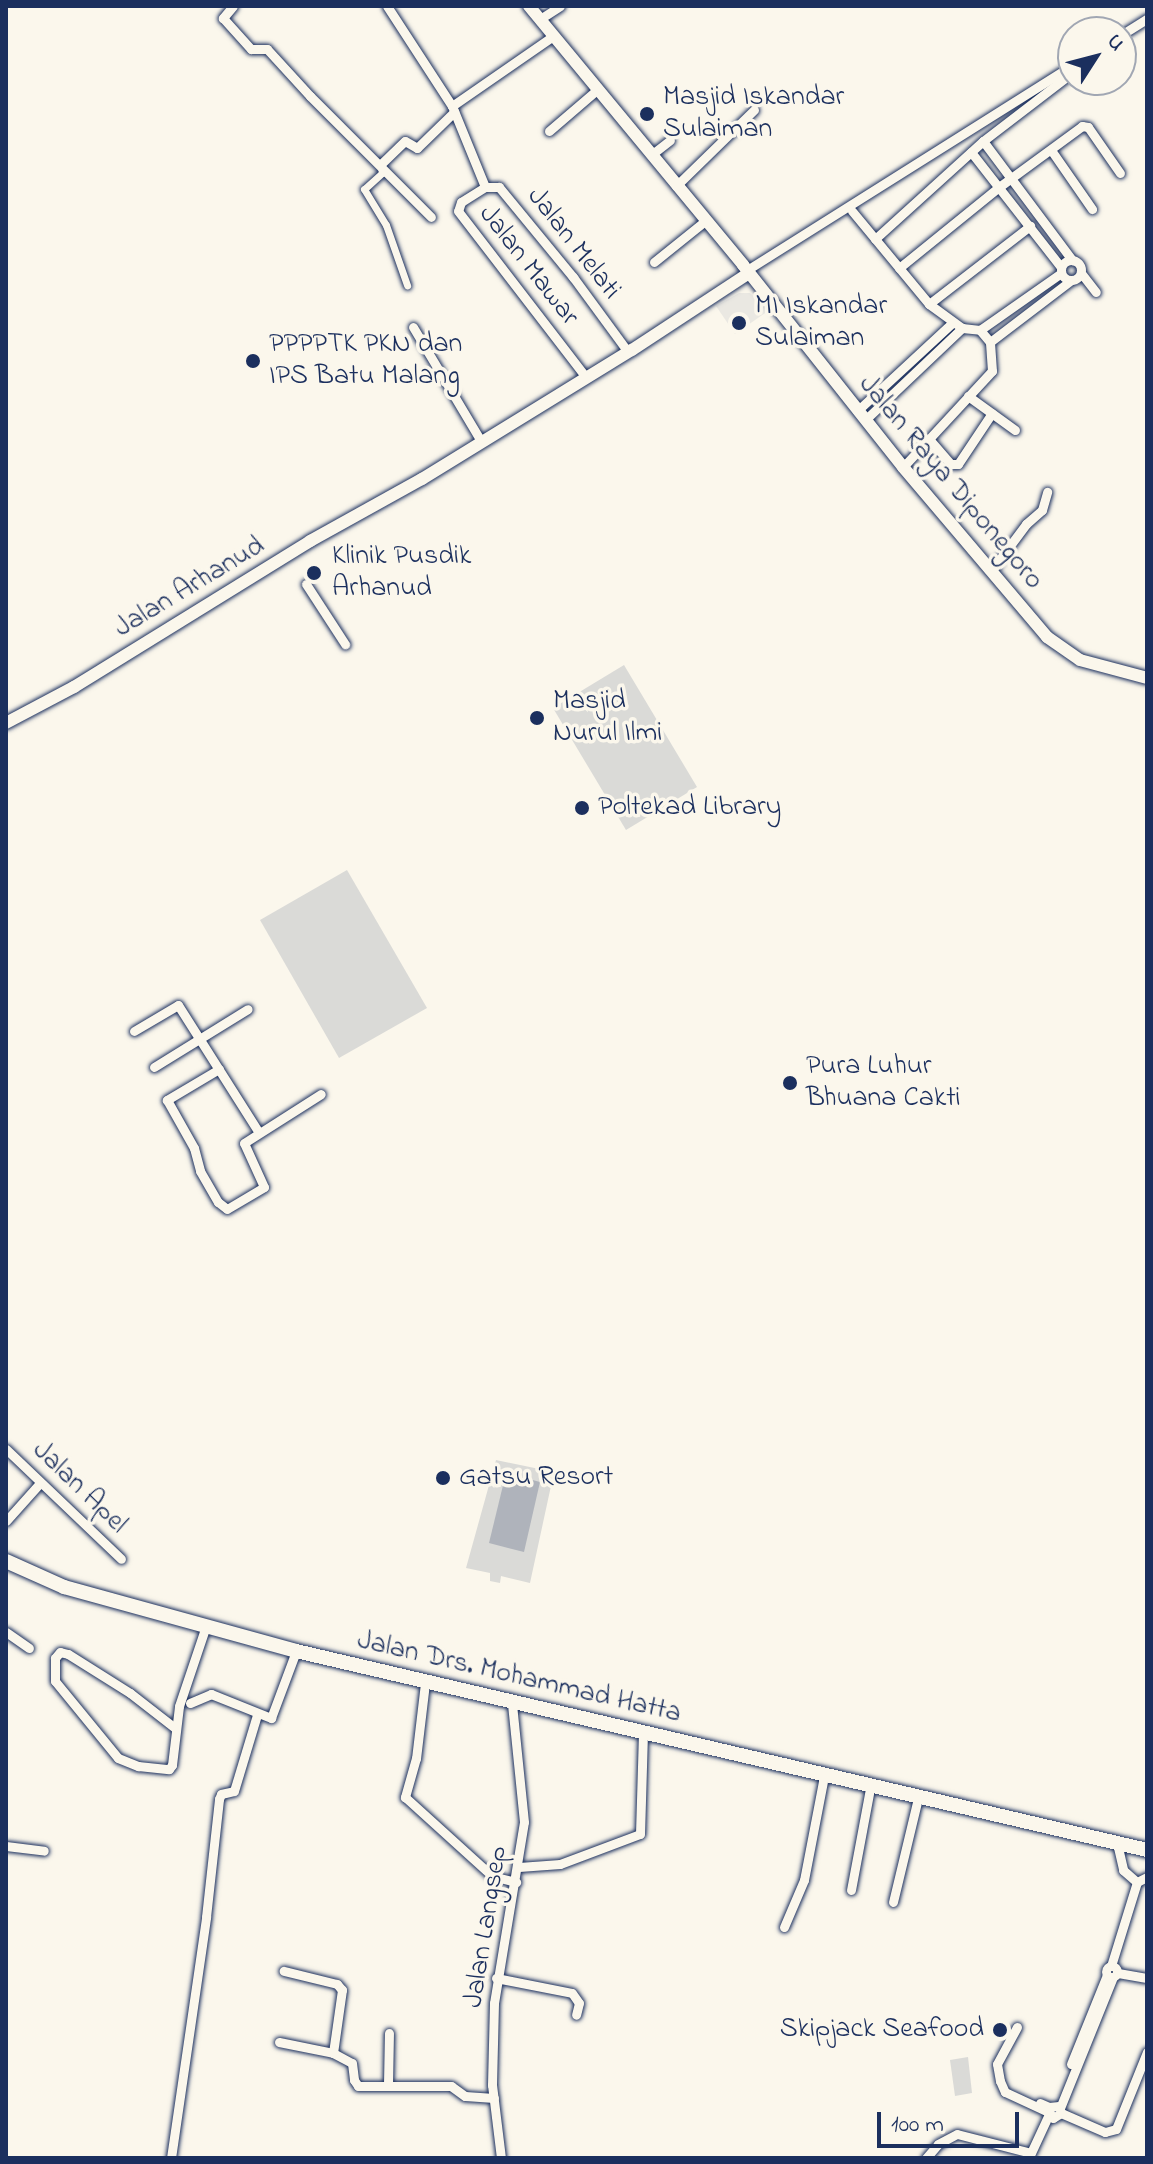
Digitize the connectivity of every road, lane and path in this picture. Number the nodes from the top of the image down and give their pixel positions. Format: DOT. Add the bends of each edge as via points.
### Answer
graph roads {
  1 [pos="233,6"];
  2 [pos="387,6"];
  3 [pos="529,6"];
  4 [pos="560,6"];
  5 [pos="540,19"];
  6 [pos="553,36"];
  7 [pos="1057,75"];
  8 [pos="1057,84"];
  9 [pos="598,89"];
  10 [pos="453,109"];
  11 [pos="754,110"];
  12 [pos="549,131"];
  13 [pos="670,140"];
  14 [pos="983,141"];
  15 [pos="1051,150"];
  16 [pos="971,152"];
  17 [pos="651,155"];
  18 [pos="381,164"];
  19 [pos="1120,173"];
  20 [pos="1010,179"];
  21 [pos="676,186"];
  22 [pos="485,187"];
  23 [pos="999,187"];
  24 [pos="1092,209"];
  25 [pos="852,211"];
  26 [pos="431,217"];
  27 [pos="705,221"];
  28 [pos="1030,226"];
  29 [pos="875,239"];
  30 [pos="1072,260"];
  31 [pos="654,262"];
  32 [pos="899,268"];
  33 [pos="1061,270"];
  34 [pos="748,271"];
  35 [pos="1081,273"];
  36 [pos="1070,281"];
  37 [pos="407,285"];
  38 [pos="1096,292"];
  39 [pos="929,304"];
  40 [pos="952,323"];
  41 [pos="413,327"];
  42 [pos="962,328"];
  43 [pos="980,330"];
  44 [pos="940,334"];
  45 [pos="948,342"];
  46 [pos="990,342"];
  47 [pos="628,352"];
  48 [pos="586,377"];
  49 [pos="968,396"];
  50 [pos="992,413"];
  51 [pos="861,415"];
  52 [pos="1015,430"];
  53 [pos="929,439"];
  54 [pos="481,441"];
  55 [pos="903,467"];
  56 [pos="1047,492"];
  57 [pos="991,571"];
  58 [pos="306,584"];
  59 [pos="345,644"];
  60 [pos="1147,678"];
  61 [pos="6,723"];
  62 [pos="248,1009"];
  63 [pos="134,1031"];
  64 [pos="200,1039"];
  65 [pos="154,1067"];
  66 [pos="219,1069"];
  67 [pos="321,1094"];
  68 [pos="258,1131"];
  69 [pos="6,1449"];
  70 [pos="40,1483"];
  71 [pos="6,1521"];
  72 [pos="121,1559"];
  73 [pos="6,1561"];
  74 [pos="206,1626"];
  75 [pos="6,1632"];
  76 [pos="29,1648"];
  77 [pos="296,1651"];
  78 [pos="425,1683"];
  79 [pos="512,1703"];
  80 [pos="184,1705"];
  81 [pos="257,1715"];
  82 [pos="176,1724"];
  83 [pos="643,1734"];
  84 [pos="824,1776"];
  85 [pos="870,1788"];
  86 [pos="918,1798"];
  87 [pos="1117,1843"];
  88 [pos="6,1846"];
  89 [pos="1147,1850"];
  90 [pos="44,1851"];
  91 [pos="519,1867"];
  92 [pos="1147,1877"];
  93 [pos="516,1882"];
  94 [pos="1137,1882"];
  95 [pos="851,1890"];
  96 [pos="893,1902"];
  97 [pos="784,1927"];
  98 [pos="284,1971"];
  99 [pos="1112,1973"];
  100 [pos="496,1978"];
  101 [pos="1147,1978"];
  102 [pos="576,2015"];
  103 [pos="1017,2027"];
  104 [pos="389,2033"];
  105 [pos="279,2042"];
  106 [pos="1147,2052"];
  107 [pos="333,2053"];
  108 [pos="388,2084"];
  109 [pos="494,2098"];
  110 [pos="1054,2110"];
  111 [pos="1031,2152"];
  112 [pos="171,2158"];
  113 [pos="501,2158"];
  114 [pos="926,2158"];
  1 -- 18 [label="street" via="223,18 251,49 267,49"];
  2 -- 10 [label="street, Jalan Melati"];
  3 -- 5 [label="street, Jalan Raya Diponegoro"];
  4 -- 5 [label="street"];
  5 -- 6 [label="street, Jalan Raya Diponegoro"];
  6 -- 9 [label="street, Jalan Raya Diponegoro"];
  6 -- 10 [label="street"];
  7 -- 34 [label="street"];
  8 -- 14 [label="street"];
  9 -- 12 [label="street"];
  9 -- 17 [label="street, Jalan Raya Diponegoro"];
  10 -- 18 [label="street" via="417,148 405,141"];
  10 -- 22 [label="street, Jalan Melati"];
  11 -- 21 [label="street"];
  13 -- 17 [label="street"];
  14 -- 16 [label="street"];
  14 -- 20 [label="street"];
  15 -- 19 [label="street" via="1086,126"];
  15 -- 20 [label="street"];
  15 -- 24 [label="street"];
  16 -- 23 [label="street"];
  16 -- 29 [label="street"];
  17 -- 21 [label="street, Jalan Raya Diponegoro"];
  18 -- 26 [label="street"];
  18 -- 37 [label="street" via="382,173 364,189 386,225"];
  20 -- 23 [label="street"];
  20 -- 30 [label="street"];
  21 -- 27 [label="street, Jalan Raya Diponegoro"];
  22 -- 47 [label="street, Jalan Melati" via="499,187"];
  22 -- 48 [label="street, Jalan Mawar" via="461,202 458,211"];
  23 -- 28 [label="street"];
  23 -- 32 [label="street"];
  25 -- 29 [label="street"];
  27 -- 31 [label="street"];
  27 -- 34 [label="street, Jalan Raya Diponegoro"];
  28 -- 33 [label="street"];
  28 -- 39 [label="street"];
  29 -- 32 [label="street"];
  30 -- 33 [label="street"];
  30 -- 35 [label="street"];
  32 -- 39 [label="street"];
  33 -- 36 [label="street"];
  33 -- 43 [label="street"];
  34 -- 47 [label="street, Jalan Arhanud"];
  34 -- 51 [label="street, Jalan Raya Diponegoro"];
  35 -- 36 [label="street"];
  35 -- 38 [label="street"];
  36 -- 46 [label="street"];
  39 -- 40 [label="street"];
  40 -- 42 [label="street"];
  40 -- 44 [label="street"];
  41 -- 54 [label="street"];
  42 -- 43 [label="street"];
  42 -- 45 [label="street"];
  43 -- 46 [label="street"];
  44 -- 45 [label="street"];
  44 -- 51 [label="street"];
  45 -- 51 [label="street"];
  46 -- 49 [label="street" via="992,371"];
  47 -- 48 [label="street, Jalan Arhanud"];
  48 -- 54 [label="street, Jalan Arhanud"];
  49 -- 50 [label="street"];
  49 -- 53 [label="street"];
  50 -- 52 [label="street"];
  50 -- 53 [label="street" via="958,464 951,464"];
  51 -- 55 [label="street, Jalan Raya Diponegoro"];
  53 -- 55 [label="street"];
  54 -- 61 [label="street, Jalan Arhanud"];
  55 -- 57 [label="street, Jalan Raya Diponegoro"];
  56 -- 57 [label="street" via="1042,510"];
  57 -- 60 [label="street, Jalan Raya Diponegoro" via="1061,650"];
  58 -- 59 [label="street"];
  62 -- 64 [label="street"];
  63 -- 64 [label="street" via="178,1005"];
  64 -- 65 [label="street"];
  64 -- 66 [label="street"];
  66 -- 68 [label="street"];
  66 -- 68 [label="street" via="167,1100 224,1208 264,1187 244,1147"];
  67 -- 68 [label="street"];
  69 -- 70 [label="street, Jalan Apel"];
  70 -- 71 [label="street"];
  70 -- 72 [label="street, Jalan Apel"];
  73 -- 74 [label="main road, Jalan Drs. Mohammad Hatta" via="64,1587"];
  74 -- 77 [label="main road, Jalan Drs. Mohammad Hatta"];
  74 -- 80 [label="street"];
  75 -- 76 [label="street"];
  77 -- 78 [label="main road, Jalan Drs. Mohammad Hatta"];
  77 -- 81 [label="street" via="271,1718"];
  78 -- 79 [label="main road, Jalan Drs. Mohammad Hatta"];
  78 -- 93 [label="street" via="416,1758 405,1797 492,1876"];
  79 -- 83 [label="main road, Jalan Drs. Mohammad Hatta"];
  79 -- 91 [label="street, Jalan Langsep" via="524,1822"];
  80 -- 81 [label="street" via="211,1694"];
  80 -- 82 [label="street"];
  81 -- 112 [label="street" via="234,1791 219,1799"];
  82 -- 82 [label="street" via="169,1769 121,1760 55,1681 57,1654 68,1654"];
  83 -- 84 [label="main road, Jalan Drs. Mohammad Hatta"];
  83 -- 91 [label="street" via="640,1834 560,1864"];
  84 -- 85 [label="main road, Jalan Drs. Mohammad Hatta"];
  84 -- 97 [label="street" via="804,1880"];
  85 -- 86 [label="main road, Jalan Drs. Mohammad Hatta"];
  85 -- 95 [label="street"];
  86 -- 87 [label="main road, Jalan Drs. Mohammad Hatta"];
  86 -- 96 [label="street"];
  87 -- 89 [label="main road, Jalan Drs. Mohammad Hatta"];
  87 -- 94 [label="street" via="1123,1870"];
  88 -- 90 [label="street"];
  91 -- 93 [label="street, Jalan Langsep"];
  92 -- 94 [label="street"];
  93 -- 100 [label="street, Jalan Langsep"];
  94 -- 99 [label="street"];
  98 -- 107 [label="street" via="341,1987"];
  99 -- 101 [label="street"];
  99 -- 110 [label="street"];
  100 -- 102 [label="street" via="572,1993 579,2003"];
  100 -- 109 [label="street, Jalan Langsep"];
  103 -- 110 [label="street" via="997,2064 1002,2087"];
  104 -- 108 [label="street"];
  105 -- 107 [label="street"];
  106 -- 110 [label="street" via="1116,2129 1105,2132"];
  107 -- 108 [label="street" via="352,2063 358,2086"];
  108 -- 109 [label="street" via="451,2086 465,2096"];
  109 -- 113 [label="street, Jalan Langsep"];
  110 -- 111 [label="street"];
  111 -- 114 [label="street" via="957,2134"];
}
